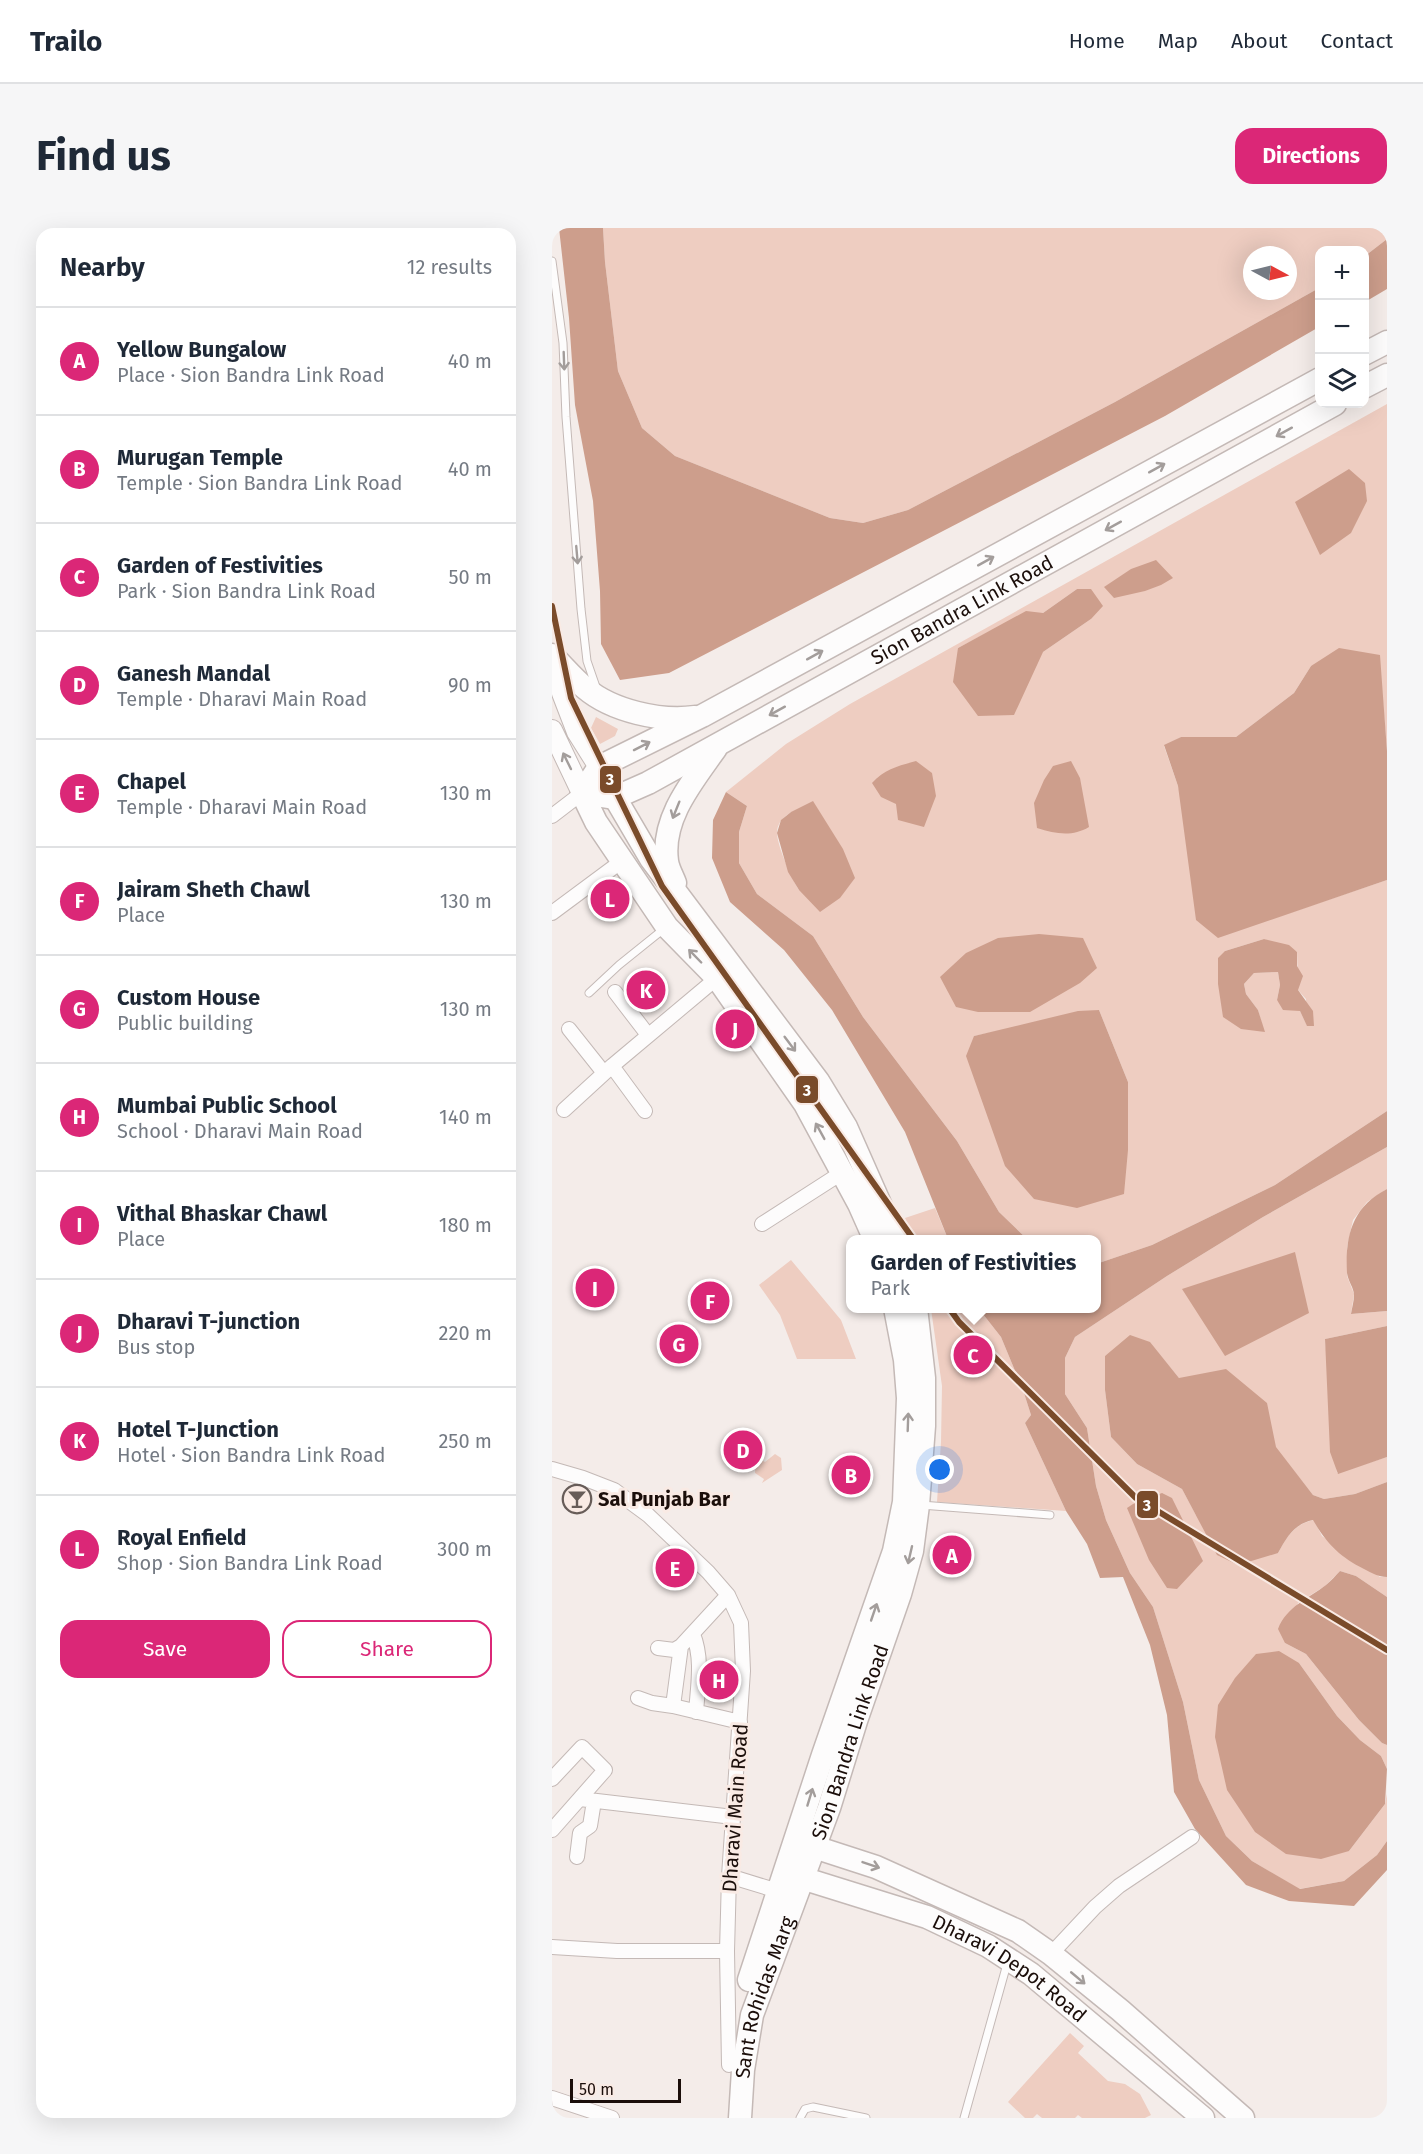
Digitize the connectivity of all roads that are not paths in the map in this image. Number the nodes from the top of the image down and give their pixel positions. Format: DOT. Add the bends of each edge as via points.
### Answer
graph roads {
  1 [pos="552,261"];
  2 [pos="1387,342"];
  3 [pos="1369,352"];
  4 [pos="1387,375"];
  5 [pos="1315,381"];
  6 [pos="1369,385"];
  7 [pos="1328,408"];
  8 [pos="552,655"];
  9 [pos="599,697"];
  10 [pos="702,716"];
  11 [pos="552,730"];
  12 [pos="719,743"];
  13 [pos="598,767"];
  14 [pos="582,793"];
  15 [pos="614,798"];
  16 [pos="552,816"];
  17 [pos="622,861"];
  18 [pos="680,896"];
  19 [pos="552,913"];
  20 [pos="667,927"];
  21 [pos="717,978"];
  22 [pos="615,992"];
  23 [pos="589,993"];
  24 [pos="758,1017"];
  25 [pos="569,1029"];
  26 [pos="648,1035"];
  27 [pos="608,1070"];
  28 [pos="564,1110"];
  29 [pos="645,1111"];
  30 [pos="843,1172"];
  31 [pos="762,1224"];
  32 [pos="873,1235"];
  33 [pos="894,1235"];
  34 [pos="896,1313"];
  35 [pos="917,1313"];
  36 [pos="552,1469"];
  37 [pos="918,1505"];
  38 [pos="1050,1515"];
  39 [pos="728,1595"];
  40 [pos="693,1634"];
  41 [pos="681,1646"];
  42 [pos="658,1648"];
  43 [pos="638,1698"];
  44 [pos="673,1706"];
  45 [pos="696,1712"];
  46 [pos="740,1722"];
  47 [pos="552,1779"];
  48 [pos="587,1800"];
  49 [pos="733,1818"];
  50 [pos="552,1830"];
  51 [pos="1192,1837"];
  52 [pos="806,1845"];
  53 [pos="577,1857"];
  54 [pos="729,1876"];
  55 [pos="789,1881"];
  56 [pos="552,1947"];
  57 [pos="727,1951"];
  58 [pos="1051,1954"];
  59 [pos="1009,1959"];
  60 [pos="1144,2032"];
  61 [pos="1127,2054"];
  62 [pos="729,2065"];
  63 [pos="1195,2076"];
  64 [pos="1177,2096"];
  65 [pos="552,2098"];
  66 [pos="612,2118"];
  67 [pos="726,2118"];
  68 [pos="740,2118"];
  69 [pos="800,2118"];
  70 [pos="866,2118"];
  71 [pos="964,2118"];
  72 [pos="1203,2118"];
  73 [pos="1244,2118"];
  1 -- 9 [label="lane, one-way" via="563,343 581,609 587,662"];
  2 -- 3 [label="main road"];
  4 -- 6 [label="main road"];
  10 -- 5 [label="main road, Sion Bandra Link Road, one-way"];
  7 -- 12 [label="main road, Sion Bandra Link Road, one-way"];
  8 -- 9 [label="main road"];
  8 -- 13 [label="main road" via="577,732"];
  9 -- 10 [label="main road" via="624,710 676,718"];
  13 -- 10 [label="main road, Sion Bandra Link Road, one-way"];
  14 -- 11 [label="main road, one-way"];
  12 -- 15 [label="main road, Sion Bandra Link Road"];
  12 -- 18 [label="main road, one-way" via="674,813 667,862"];
  13 -- 14 [label="main road"];
  13 -- 15 [label="main road"];
  14 -- 15 [label="main road"];
  14 -- 16 [label="street"];
  14 -- 17 [label="main road"];
  15 -- 18 [label="main road" via="651,859"];
  17 -- 19 [label="street"];
  17 -- 20 [label="main road"];
  18 -- 24 [label="main road"];
  21 -- 20 [label="main road, one-way"];
  20 -- 23 [label="lane"];
  21 -- 24 [label="main road"];
  21 -- 26 [label="street"];
  22 -- 26 [label="street"];
  30 -- 24 [label="main road, one-way"];
  24 -- 33 [label="main road, one-way" via="818,1081 846,1127"];
  25 -- 27 [label="street"];
  26 -- 27 [label="street"];
  27 -- 28 [label="street"];
  27 -- 29 [label="street"];
  30 -- 31 [label="street"];
  30 -- 32 [label="main road"];
  52 -- 34 [label="main road, Sion Bandra Link Road, one-way" via="824,1755 894,1551 902,1512 908,1398"];
  35 -- 37 [label="main road, Sion Bandra Link Road" via="924,1378"];
  36 -- 39 [label="street, Dharavi Main Road" via="623,1495"];
  37 -- 38 [label="lane"];
  37 -- 52 [label="main road, Sion Bandra Link Road, one-way" via="912,1551 900,1594 856,1721"];
  39 -- 40 [label="street"];
  39 -- 46 [label="street, Dharavi Main Road" via="741,1623"];
  40 -- 41 [label="street"];
  40 -- 45 [label="street" via="700,1661"];
  41 -- 42 [label="street" via="674,1650"];
  41 -- 44 [label="street"];
  43 -- 44 [label="street"];
  44 -- 45 [label="street"];
  45 -- 46 [label="street"];
  46 -- 49 [label="street, Dharavi Main Road"];
  47 -- 48 [label="street" via="583,1748 605,1770"];
  48 -- 49 [label="street"];
  48 -- 50 [label="street"];
  48 -- 53 [label="street" via="590,1826 580,1833"];
  49 -- 54 [label="street, Dharavi Main Road"];
  51 -- 58 [label="street" via="1119,1887"];
  52 -- 55 [label="main road, Sion Bandra Link Road"];
  52 -- 58 [label="main road, Sion Bandra Link Road, one-way" via="876,1867 954,1901 1017,1931"];
  54 -- 55 [label="street"];
  54 -- 57 [label="street, Dharavi Main Road"];
  55 -- 59 [label="main road, Dharavi Depot Road" via="927,1917"];
  55 -- 62 [label="main road, Sant Rohidas Marg" via="739,2014"];
  55 -- 68 [label="main road, Sant Rohidas Marg" via="793,1901 752,2015"];
  56 -- 57 [label="street"];
  57 -- 62 [label="street, Dharavi Main Road"];
  58 -- 60 [label="main road, Sion Bandra Link Road, one-way"];
  59 -- 61 [label="main road, Dharavi Depot Road"];
  59 -- 71 [label="lane"];
  60 -- 61 [label="main road"];
  60 -- 63 [label="main road, Sion Bandra Link Road"];
  61 -- 64 [label="main road, Dharavi Depot Road"];
  62 -- 67 [label="main road, Sant Rohidas Marg"];
  63 -- 64 [label="main road"];
  63 -- 73 [label="main road, Sion Bandra Link Road"];
  64 -- 72 [label="main road, Dharavi Depot Road"];
  65 -- 66 [label="street"];
  69 -- 70 [label="lane" via="805,2109 813,2107"];
}
